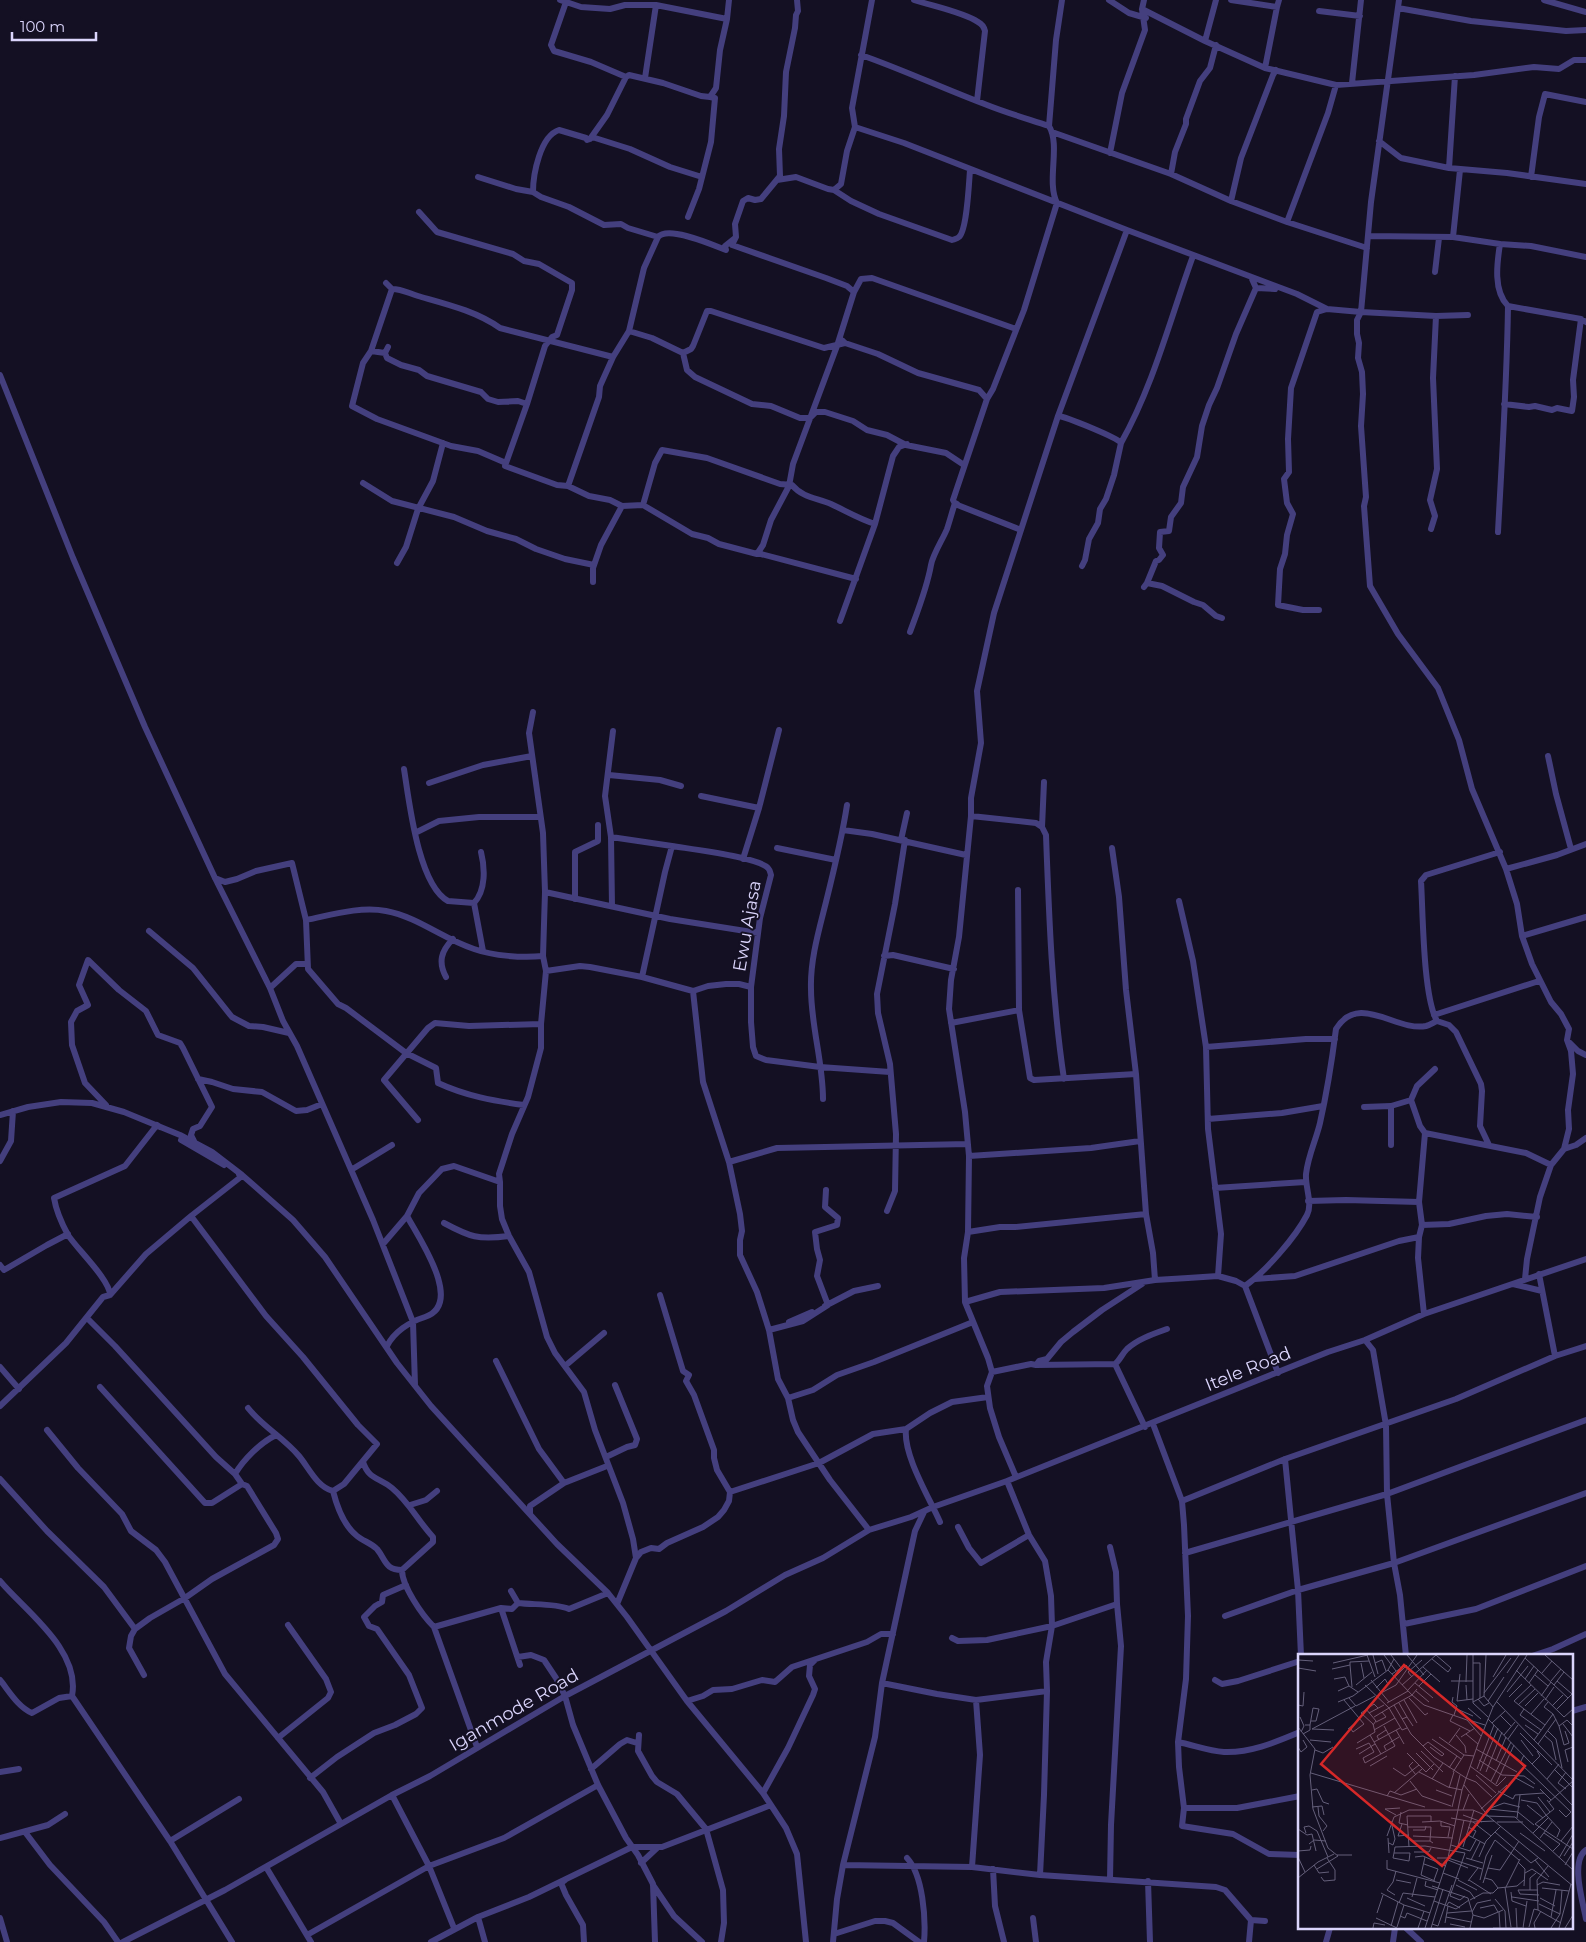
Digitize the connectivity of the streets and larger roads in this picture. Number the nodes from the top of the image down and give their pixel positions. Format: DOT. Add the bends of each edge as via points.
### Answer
graph roads {
  1 [pos="729,0"];
  2 [pos="797,0"];
  3 [pos="872,0"];
  4 [pos="914,0"];
  5 [pos="1062,0"];
  6 [pos="1109,0"];
  7 [pos="1144,0"];
  8 [pos="1216,0"];
  9 [pos="1231,0"];
  10 [pos="1361,0"];
  11 [pos="1399,0"];
  12 [pos="1544,0"];
  13 [pos="563,1"];
  14 [pos="1278,3"];
  15 [pos="656,5"];
  16 [pos="1398,8"];
  17 [pos="1142,9"];
  18 [pos="1319,11"];
  19 [pos="1586,12"];
  20 [pos="1360,16"];
  21 [pos="1143,18"];
  22 [pos="727,19"];
  23 [pos="1160,19"];
  24 [pos="1586,30"];
  25 [pos="1205,41"];
  26 [pos="1216,45"];
  27 [pos="861,55"];
  28 [pos="1586,60"];
  29 [pos="1265,68"];
  30 [pos="1276,70"];
  31 [pos="1455,76"];
  32 [pos="626,77"];
  33 [pos="645,78"];
  34 [pos="1389,80"];
  35 [pos="1352,83"];
  36 [pos="1336,85"];
  37 [pos="710,97"];
  38 [pos="977,101"];
  39 [pos="1586,102"];
  40 [pos="855,127"];
  41 [pos="1051,129"];
  42 [pos="592,137"];
  43 [pos="1379,141"];
  44 [pos="1110,153"];
  45 [pos="1448,168"];
  46 [pos="970,170"];
  47 [pos="1460,170"];
  48 [pos="1171,174"];
  49 [pos="702,176"];
  50 [pos="478,177"];
  51 [pos="1531,177"];
  52 [pos="777,180"];
  53 [pos="1586,184"];
  54 [pos="834,190"];
  55 [pos="533,192"];
  56 [pos="1231,201"];
  57 [pos="1057,203"];
  58 [pos="419,212"];
  59 [pos="688,217"];
  60 [pos="1287,222"];
  61 [pos="1126,230"];
  62 [pos="1368,236"];
  63 [pos="658,237"];
  64 [pos="736,237"];
  65 [pos="1454,237"];
  66 [pos="1440,238"];
  67 [pos="1500,244"];
  68 [pos="1367,248"];
  69 [pos="1193,256"];
  70 [pos="1586,257"];
  71 [pos="1436,272"];
  72 [pos="1256,279"];
  73 [pos="386,283"];
  74 [pos="1256,288"];
  75 [pos="392,289"];
  76 [pos="1280,289"];
  77 [pos="854,292"];
  78 [pos="1508,306"];
  79 [pos="1327,309"];
  80 [pos="1361,312"];
  81 [pos="1468,315"];
  82 [pos="1436,316"];
  83 [pos="1583,320"];
  84 [pos="1016,329"];
  85 [pos="628,331"];
  86 [pos="839,336"];
  87 [pos="550,340"];
  88 [pos="845,343"];
  89 [pos="837,346"];
  90 [pos="371,351"];
  91 [pos="683,353"];
  92 [pos="613,356"];
  93 [pos="0,375"];
  94 [pos="987,399"];
  95 [pos="527,404"];
  96 [pos="1504,404"];
  97 [pos="1058,416"];
  98 [pos="810,418"];
  99 [pos="443,442"];
  100 [pos="1121,443"];
  101 [pos="907,444"];
  102 [pos="506,463"];
  103 [pos="964,465"];
  104 [pos="363,483"];
  105 [pos="789,485"];
  106 [pos="568,486"];
  107 [pos="956,503"];
  108 [pos="642,505"];
  109 [pos="622,506"];
  110 [pos="418,509"];
  111 [pos="875,524"];
  112 [pos="1022,528"];
  113 [pos="1430,529"];
  114 [pos="1498,532"];
  115 [pos="757,554"];
  116 [pos="397,563"];
  117 [pos="594,565"];
  118 [pos="1082,566"];
  119 [pos="856,579"];
  120 [pos="593,582"];
  121 [pos="1318,610"];
  122 [pos="1222,618"];
  123 [pos="840,621"];
  124 [pos="910,632"];
  125 [pos="533,712"];
  126 [pos="779,730"];
  127 [pos="613,731"];
  128 [pos="532,756"];
  129 [pos="1548,756"];
  130 [pos="404,769"];
  131 [pos="609,775"];
  132 [pos="1044,782"];
  133 [pos="430,783"];
  134 [pos="681,786"];
  135 [pos="701,796"];
  136 [pos="848,805"];
  137 [pos="759,808"];
  138 [pos="907,813"];
  139 [pos="971,816"];
  140 [pos="540,817"];
  141 [pos="598,825"];
  142 [pos="1042,827"];
  143 [pos="843,830"];
  144 [pos="415,833"];
  145 [pos="611,837"];
  146 [pos="903,840"];
  147 [pos="1586,844"];
  148 [pos="672,846"];
  149 [pos="777,848"];
  150 [pos="1112,848"];
  151 [pos="1571,849"];
  152 [pos="481,852"];
  153 [pos="1500,852"];
  154 [pos="966,855"];
  155 [pos="743,858"];
  156 [pos="836,860"];
  157 [pos="1506,869"];
  158 [pos="215,878"];
  159 [pos="1018,890"];
  160 [pos="545,892"];
  161 [pos="575,899"];
  162 [pos="1180,901"];
  163 [pos="474,903"];
  164 [pos="612,906"];
  165 [pos="656,915"];
  166 [pos="1586,917"];
  167 [pos="306,920"];
  168 [pos="149,931"];
  169 [pos="758,933"];
  170 [pos="1522,936"];
  171 [pos="452,939"];
  172 [pos="887,948"];
  173 [pos="483,951"];
  174 [pos="893,955"];
  175 [pos="543,956"];
  176 [pos="884,956"];
  177 [pos="307,964"];
  178 [pos="954,969"];
  179 [pos="546,971"];
  180 [pos="446,977"];
  181 [pos="642,977"];
  182 [pos="1539,981"];
  183 [pos="751,987"];
  184 [pos="270,988"];
  185 [pos="694,991"];
  186 [pos="1019,1010"];
  187 [pos="1435,1018"];
  188 [pos="950,1023"];
  189 [pos="541,1024"];
  190 [pos="289,1033"];
  191 [pos="1335,1039"];
  192 [pos="1567,1040"];
  193 [pos="1206,1046"];
  194 [pos="406,1053"];
  195 [pos="1586,1055"];
  196 [pos="820,1067"];
  197 [pos="1435,1069"];
  198 [pos="890,1072"];
  199 [pos="1136,1074"];
  200 [pos="198,1079"];
  201 [pos="1064,1079"];
  202 [pos="212,1082"];
  203 [pos="206,1092"];
  204 [pos="823,1099"];
  205 [pos="1411,1100"];
  206 [pos="322,1104"];
  207 [pos="524,1105"];
  208 [pos="107,1106"];
  209 [pos="1324,1106"];
  210 [pos="1391,1106"];
  211 [pos="1364,1107"];
  212 [pos="13,1111"];
  213 [pos="0,1115"];
  214 [pos="1208,1119"];
  215 [pos="418,1120"];
  216 [pos="157,1126"];
  217 [pos="1481,1131"];
  218 [pos="1426,1133"];
  219 [pos="1586,1138"];
  220 [pos="194,1142"];
  221 [pos="1140,1142"];
  222 [pos="968,1144"];
  223 [pos="1473,1144"];
  224 [pos="392,1145"];
  225 [pos="894,1145"];
  226 [pos="1391,1145"];
  227 [pos="1489,1145"];
  228 [pos="1564,1149"];
  229 [pos="969,1156"];
  230 [pos="0,1161"];
  231 [pos="729,1162"];
  232 [pos="1551,1165"];
  233 [pos="351,1170"];
  234 [pos="500,1182"];
  235 [pos="1305,1182"];
  236 [pos="1215,1188"];
  237 [pos="826,1190"];
  238 [pos="1308,1201"];
  239 [pos="1419,1202"];
  240 [pos="887,1212"];
  241 [pos="1146,1214"];
  242 [pos="191,1216"];
  243 [pos="407,1216"];
  244 [pos="1537,1217"];
  245 [pos="444,1223"];
  246 [pos="1422,1225"];
  247 [pos="968,1232"];
  248 [pos="68,1234"];
  249 [pos="509,1236"];
  250 [pos="1419,1237"];
  251 [pos="383,1244"];
  252 [pos="1586,1259"];
  253 [pos="0,1265"];
  254 [pos="1539,1274"];
  255 [pos="1218,1276"];
  256 [pos="1255,1279"];
  257 [pos="1525,1279"];
  258 [pos="1155,1280"];
  259 [pos="1146,1282"];
  260 [pos="1513,1284"];
  261 [pos="878,1286"];
  262 [pos="1245,1286"];
  263 [pos="1542,1292"];
  264 [pos="110,1295"];
  265 [pos="660,1295"];
  266 [pos="966,1302"];
  267 [pos="828,1305"];
  268 [pos="1424,1314"];
  269 [pos="410,1315"];
  270 [pos="421,1317"];
  271 [pos="87,1318"];
  272 [pos="413,1322"];
  273 [pos="973,1322"];
  274 [pos="1167,1329"];
  275 [pos="769,1330"];
  276 [pos="604,1333"];
  277 [pos="1369,1338"];
  278 [pos="387,1346"];
  279 [pos="1586,1346"];
  280 [pos="1555,1356"];
  281 [pos="496,1361"];
  282 [pos="1114,1364"];
  283 [pos="565,1366"];
  284 [pos="1036,1366"];
  285 [pos="0,1367"];
  286 [pos="992,1372"];
  287 [pos="1278,1373"];
  288 [pos="615,1384"];
  289 [pos="415,1386"];
  290 [pos="100,1387"];
  291 [pos="19,1388"];
  292 [pos="988,1397"];
  293 [pos="788,1398"];
  294 [pos="0,1406"];
  295 [pos="248,1408"];
  296 [pos="1586,1420"];
  297 [pos="1153,1424"];
  298 [pos="1386,1425"];
  299 [pos="1145,1427"];
  300 [pos="906,1429"];
  301 [pos="47,1430"];
  302 [pos="276,1434"];
  303 [pos="606,1458"];
  304 [pos="1285,1459"];
  305 [pos="364,1462"];
  306 [pos="819,1464"];
  307 [pos="607,1466"];
  308 [pos="235,1474"];
  309 [pos="1016,1477"];
  310 [pos="0,1479"];
  311 [pos="1007,1481"];
  312 [pos="564,1483"];
  313 [pos="242,1484"];
  314 [pos="333,1491"];
  315 [pos="437,1491"];
  316 [pos="730,1492"];
  317 [pos="1586,1493"];
  318 [pos="1387,1494"];
  319 [pos="1182,1501"];
  320 [pos="410,1505"];
  321 [pos="933,1507"];
  322 [pos="924,1512"];
  323 [pos="530,1513"];
  324 [pos="911,1517"];
  325 [pos="940,1522"];
  326 [pos="1291,1523"];
  327 [pos="958,1527"];
  328 [pos="869,1530"];
  329 [pos="915,1531"];
  330 [pos="1029,1535"];
  331 [pos="1110,1546"];
  332 [pos="634,1549"];
  333 [pos="641,1552"];
  334 [pos="1185,1553"];
  335 [pos="636,1558"];
  336 [pos="1394,1563"];
  337 [pos="1586,1566"];
  338 [pos="402,1570"];
  339 [pos="0,1581"];
  340 [pos="406,1585"];
  341 [pos="1298,1590"];
  342 [pos="511,1592"];
  343 [pos="608,1594"];
  344 [pos="185,1598"];
  345 [pos="518,1603"];
  346 [pos="617,1604"];
  347 [pos="1116,1604"];
  348 [pos="500,1608"];
  349 [pos="1225,1616"];
  350 [pos="1404,1624"];
  351 [pos="288,1625"];
  352 [pos="434,1626"];
  353 [pos="1052,1626"];
  354 [pos="135,1629"];
  355 [pos="893,1634"];
  356 [pos="1586,1634"];
  357 [pos="952,1638"];
  358 [pos="652,1651"];
  359 [pos="1301,1654"];
  360 [pos="1406,1654"];
  361 [pos="1538,1654"];
  362 [pos="518,1657"];
  363 [pos="816,1659"];
  364 [pos="1298,1662"];
  365 [pos="520,1665"];
  366 [pos="144,1675"];
  367 [pos="0,1680"];
  368 [pos="1215,1680"];
  369 [pos="882,1683"];
  370 [pos="1048,1690"];
  371 [pos="72,1696"];
  372 [pos="565,1696"];
  373 [pos="976,1700"];
  374 [pos="687,1701"];
  375 [pos="1298,1733"];
  376 [pos="639,1735"];
  377 [pos="278,1738"];
  378 [pos="1178,1742"];
  379 [pos="637,1743"];
  380 [pos="477,1747"];
  381 [pos="19,1769"];
  382 [pos="591,1769"];
  383 [pos="0,1772"];
  384 [pos="310,1778"];
  385 [pos="598,1785"];
  386 [pos="763,1793"];
  387 [pos="392,1795"];
  388 [pos="1298,1796"];
  389 [pos="239,1799"];
  390 [pos="771,1805"];
  391 [pos="1184,1808"];
  392 [pos="65,1814"];
  393 [pos="341,1824"];
  394 [pos="706,1829"];
  395 [pos="25,1832"];
  396 [pos="0,1838"];
  397 [pos="170,1841"];
  398 [pos="632,1846"];
  399 [pos="657,1848"];
  400 [pos="1586,1850"];
  401 [pos="1298,1855"];
  402 [pos="907,1858"];
  403 [pos="642,1863"];
  404 [pos="843,1865"];
  405 [pos="429,1866"];
  406 [pos="914,1866"];
  407 [pos="266,1867"];
  408 [pos="972,1867"];
  409 [pos="993,1869"];
  410 [pos="1040,1875"];
  411 [pos="1110,1878"];
  412 [pos="1575,1878"];
  413 [pos="566,1880"];
  414 [pos="1148,1881"];
  415 [pos="653,1884"];
  416 [pos="206,1900"];
  417 [pos="478,1917"];
  418 [pos="0,1918"];
  419 [pos="1033,1918"];
  420 [pos="1586,1918"];
  421 [pos="1251,1920"];
  422 [pos="1265,1921"];
  423 [pos="454,1928"];
  424 [pos="1408,1930"];
  425 [pos="904,1932"];
  426 [pos="834,1934"];
  427 [pos="307,1935"];
  428 [pos="7,1942"];
  429 [pos="118,1942"];
  430 [pos="123,1942"];
  431 [pos="232,1942"];
  432 [pos="311,1942"];
  433 [pos="431,1942"];
  434 [pos="485,1942"];
  435 [pos="584,1942"];
  436 [pos="655,1942"];
  437 [pos="702,1942"];
  438 [pos="721,1942"];
  439 [pos="806,1942"];
  440 [pos="834,1942"];
  441 [pos="904,1942"];
  442 [pos="919,1942"];
  443 [pos="924,1942"];
  444 [pos="1004,1942"];
  445 [pos="1036,1942"];
  446 [pos="1150,1942"];
  447 [pos="1249,1942"];
  448 [pos="1421,1942"];
  1 -- 22 [label="street"];
  2 -- 52 [label="street" via="786,72 779,149 780,176"];
  3 -- 27 [label="street"];
  4 -- 38 [label="street" via="969,18 983,26"];
  5 -- 41 [label="street" via="1056,40"];
  6 -- 21 [label="street"];
  7 -- 17 [label="street"];
  8 -- 25 [label="street"];
  9 -- 14 [label="street"];
  10 -- 20 [label="street"];
  11 -- 16 [label="street"];
  12 -- 19 [label="street"];
  13 -- 15 [label="street" via="580,7 610,9 625,4"];
  13 -- 32 [label="street" via="552,50 604,66"];
  14 -- 29 [label="street"];
  15 -- 22 [label="street"];
  15 -- 33 [label="street"];
  16 -- 24 [label="street" via="1471,21 1566,31"];
  16 -- 34 [label="street"];
  17 -- 21 [label="street"];
  17 -- 23 [label="street"];
  18 -- 20 [label="street"];
  20 -- 35 [label="street"];
  21 -- 23 [label="street"];
  21 -- 44 [label="street" via="1145,30 1122,93"];
  22 -- 37 [label="street" via="716,88"];
  23 -- 25 [label="street"];
  25 -- 26 [label="street"];
  26 -- 29 [label="street"];
  26 -- 48 [label="street" via="1210,68 1200,81 1186,119"];
  27 -- 38 [label="street"];
  27 -- 40 [label="street" via="852,108"];
  28 -- 31 [label="street" via="1574,60 1559,69 1534,67"];
  29 -- 30 [label="street"];
  30 -- 36 [label="street"];
  30 -- 56 [label="street" via="1241,158"];
  31 -- 34 [label="street"];
  31 -- 45 [label="street"];
  32 -- 33 [label="street"];
  32 -- 42 [label="street"];
  33 -- 37 [label="street"];
  34 -- 35 [label="street"];
  34 -- 43 [label="street"];
  35 -- 36 [label="street"];
  36 -- 60 [label="street"];
  37 -- 49 [label="street" via="716,98 711,142"];
  38 -- 41 [label="street"];
  39 -- 51 [label="street" via="1545,94"];
  40 -- 46 [label="street"];
  40 -- 54 [label="street" via="841,184"];
  41 -- 44 [label="street"];
  41 -- 57 [label="street" via="1053,192"];
  42 -- 49 [label="street"];
  42 -- 55 [label="street" via="587,140 563,131 553,133 546,141 537,165"];
  43 -- 45 [label="street" via="1401,158"];
  43 -- 62 [label="street"];
  44 -- 48 [label="street"];
  45 -- 47 [label="street"];
  46 -- 54 [label="street" via="961,236 952,240 879,214"];
  46 -- 57 [label="street"];
  47 -- 51 [label="street"];
  47 -- 65 [label="street"];
  48 -- 56 [label="street"];
  49 -- 59 [label="street"];
  50 -- 55 [label="street"];
  51 -- 53 [label="street"];
  52 -- 54 [label="street" via="796,177"];
  52 -- 64 [label="street" via="761,199 748,198 744,201 735,224"];
  55 -- 63 [label="street" via="604,225 621,224"];
  56 -- 60 [label="street"];
  57 -- 61 [label="street"];
  57 -- 84 [label="street"];
  58 -- 87 [label="street" via="437,232 539,264 572,283 557,334"];
  60 -- 68 [label="street"];
  61 -- 69 [label="street"];
  61 -- 97 [label="street"];
  62 -- 66 [label="street"];
  62 -- 68 [label="street"];
  63 -- 64 [label="street" via="661,233 680,235 726,250 725,246"];
  63 -- 85 [label="street" via="644,268"];
  64 -- 77 [label="street" via="732,245 736,247 847,286"];
  65 -- 66 [label="street"];
  65 -- 67 [label="street"];
  66 -- 71 [label="street"];
  67 -- 70 [label="street" via="1531,246"];
  67 -- 78 [label="street" via="1499,294"];
  68 -- 80 [label="street"];
  69 -- 72 [label="street"];
  69 -- 100 [label="street" via="1137,415"];
  72 -- 74 [label="street" via="1252,279"];
  72 -- 76 [label="street"];
  73 -- 75 [label="street"];
  74 -- 76 [label="street"];
  74 -- 122 [label="street" via="1209,405 1196,457 1183,487 1181,504 1172,517 1170,531 1160,532 1159,548 1163,555 1156,561 1149,584 1168,588"];
  75 -- 87 [label="street" via="454,306 485,318 500,328"];
  75 -- 90 [label="street"];
  76 -- 79 [label="street"];
  77 -- 84 [label="street" via="861,278 872,278"];
  77 -- 86 [label="street"];
  78 -- 83 [label="street"];
  78 -- 96 [label="street"];
  79 -- 80 [label="street"];
  79 -- 121 [label="street" via="1317,312 1291,388 1289,472 1284,479 1287,503 1293,514 1278,591 1278,605"];
  80 -- 82 [label="street"];
  80 -- 153 [label="street" via="1356,334 1362,372 1360,420 1370,586 1398,634 1438,688 1459,740 1477,801"];
  81 -- 82 [label="street"];
  82 -- 113 [label="street" via="1433,378 1437,469 1430,500 1435,516"];
  83 -- 96 [label="street" via="1573,380 1572,411"];
  84 -- 94 [label="street"];
  85 -- 91 [label="street"];
  85 -- 92 [label="street"];
  86 -- 88 [label="street"];
  86 -- 89 [label="street"];
  87 -- 92 [label="street"];
  87 -- 95 [label="street" via="543,350"];
  88 -- 89 [label="street"];
  88 -- 94 [label="street" via="918,373 979,390"];
  89 -- 91 [label="street" via="818,347 707,311 693,346"];
  89 -- 98 [label="street"];
  90 -- 95 [label="street" via="387,350 387,358 401,365 481,392 488,399"];
  90 -- 99 [label="street" via="363,364 352,406 377,419"];
  91 -- 98 [label="street" via="687,370 695,376 752,404"];
  92 -- 106 [label="street"];
  93 -- 158 [label="street" via="145,727"];
  94 -- 103 [label="street"];
  95 -- 102 [label="street"];
  96 -- 114 [label="street"];
  97 -- 100 [label="street" via="1072,419"];
  97 -- 112 [label="street"];
  98 -- 101 [label="street" via="816,412 825,412"];
  98 -- 105 [label="street"];
  99 -- 102 [label="street" via="478,451"];
  99 -- 110 [label="street" via="433,481"];
  100 -- 118 [label="street" via="1114,475"];
  101 -- 103 [label="street" via="946,453"];
  101 -- 111 [label="street" via="898,447 894,456"];
  102 -- 106 [label="street" via="505,466 527,475"];
  103 -- 107 [label="street" via="953,498"];
  104 -- 110 [label="street" via="392,501"];
  105 -- 108 [label="street" via="759,478 707,458 662,450"];
  105 -- 111 [label="street" via="806,497 829,503"];
  105 -- 115 [label="street"];
  106 -- 109 [label="street"];
  107 -- 112 [label="street"];
  107 -- 124 [label="street" via="931,564"];
  108 -- 109 [label="street"];
  108 -- 115 [label="street" via="692,534"];
  109 -- 117 [label="street" via="603,540"];
  110 -- 116 [label="street" via="406,547"];
  110 -- 117 [label="street" via="454,517 565,559"];
  111 -- 119 [label="street"];
  112 -- 139 [label="street" via="994,613 977,691 980,743"];
  115 -- 119 [label="street"];
  117 -- 120 [label="street"];
  119 -- 123 [label="street"];
  125 -- 128 [label="street" via="529,733"];
  126 -- 137 [label="street"];
  127 -- 131 [label="street"];
  128 -- 133 [label="street" via="483,765"];
  128 -- 140 [label="street"];
  129 -- 151 [label="street"];
  130 -- 144 [label="street"];
  131 -- 134 [label="street" via="660,780"];
  131 -- 145 [label="street" via="605,796"];
  132 -- 142 [label="street"];
  135 -- 137 [label="street"];
  136 -- 143 [label="street"];
  137 -- 155 [label="street"];
  138 -- 146 [label="street"];
  139 -- 142 [label="street" via="1028,821"];
  139 -- 154 [label="street"];
  140 -- 144 [label="street" via="439,821"];
  140 -- 160 [label="street"];
  141 -- 161 [label="street" via="598,841 575,852"];
  142 -- 201 [label="street" via="1046,835 1050,945"];
  143 -- 146 [label="street"];
  143 -- 156 [label="street"];
  144 -- 163 [label="street" via="428,872 441,896 451,901"];
  145 -- 148 [label="street, Ewu Ajasa"];
  145 -- 164 [label="street"];
  146 -- 154 [label="street"];
  146 -- 172 [label="street"];
  147 -- 151 [label="street"];
  148 -- 155 [label="street, Ewu Ajasa"];
  148 -- 165 [label="street"];
  149 -- 156 [label="street"];
  150 -- 199 [label="street"];
  151 -- 157 [label="street"];
  152 -- 163 [label="street" via="484,876"];
  153 -- 157 [label="street"];
  153 -- 187 [label="street" via="1423,877 1421,881 1428,981"];
  154 -- 178 [label="street"];
  155 -- 169 [label="street, Ewu Ajasa" via="767,866 771,875"];
  156 -- 196 [label="street" via="817,939 810,988"];
  157 -- 170 [label="street" via="1517,904"];
  158 -- 167 [label="street" via="225,882 292,862"];
  158 -- 184 [label="street"];
  159 -- 186 [label="street"];
  160 -- 161 [label="street"];
  160 -- 175 [label="street"];
  161 -- 164 [label="street"];
  162 -- 193 [label="street"];
  163 -- 173 [label="street"];
  164 -- 165 [label="street"];
  165 -- 169 [label="street"];
  165 -- 181 [label="street"];
  166 -- 170 [label="street"];
  167 -- 171 [label="street" via="364,910 384,911 413,920"];
  167 -- 177 [label="street"];
  168 -- 190 [label="street" via="193,968 232,1017 249,1026"];
  169 -- 183 [label="street, Ewu Ajasa"];
  170 -- 182 [label="street"];
  171 -- 173 [label="street"];
  171 -- 180 [label="street" via="441,956"];
  172 -- 174 [label="street"];
  172 -- 176 [label="street"];
  173 -- 175 [label="street"];
  174 -- 176 [label="street"];
  174 -- 178 [label="street"];
  175 -- 179 [label="street"];
  176 -- 198 [label="street" via="877,1004"];
  177 -- 184 [label="street" via="296,964"];
  177 -- 194 [label="street" via="338,1004"];
  178 -- 188 [label="street"];
  179 -- 181 [label="street" via="580,966"];
  179 -- 189 [label="street"];
  181 -- 185 [label="street"];
  182 -- 187 [label="street"];
  182 -- 192 [label="street" via="1569,1029"];
  183 -- 185 [label="street" via="726,984"];
  183 -- 196 [label="street, Ewu Ajasa" via="751,1022 756,1056"];
  184 -- 190 [label="street"];
  185 -- 231 [label="street" via="703,1082"];
  186 -- 188 [label="street"];
  186 -- 201 [label="street" via="1030,1078"];
  187 -- 191 [label="street" via="1426,1026 1350,1014 1339,1024"];
  187 -- 217 [label="street" via="1456,1032 1481,1084"];
  188 -- 222 [label="street"];
  189 -- 194 [label="street" via="469,1026 435,1023"];
  189 -- 207 [label="street" via="536,1072"];
  190 -- 206 [label="street"];
  191 -- 193 [label="street"];
  191 -- 209 [label="street"];
  192 -- 195 [label="street"];
  192 -- 228 [label="street" via="1574,1074"];
  193 -- 214 [label="street"];
  194 -- 207 [label="street" via="436,1068 438,1084 457,1092"];
  194 -- 215 [label="street" via="384,1080"];
  196 -- 198 [label="street"];
  196 -- 204 [label="street"];
  197 -- 205 [label="street" via="1417,1086"];
  198 -- 225 [label="street" via="896,1134"];
  199 -- 201 [label="street"];
  199 -- 221 [label="street"];
  200 -- 202 [label="street"];
  200 -- 203 [label="street"];
  200 -- 208 [label="street" via="180,1043 158,1035 146,1010 88,960 79,985 88,1005 71,1022 70,1032 85,1083"];
  202 -- 203 [label="street"];
  202 -- 206 [label="street" via="233,1089 262,1092 296,1110"];
  203 -- 220 [label="street" via="212,1107 200,1126 193,1129"];
  205 -- 210 [label="street"];
  205 -- 218 [label="street" via="1420,1126"];
  206 -- 233 [label="street"];
  207 -- 234 [label="street" via="502,1162"];
  208 -- 212 [label="street" via="61,1102"];
  208 -- 216 [label="street"];
  209 -- 214 [label="street"];
  209 -- 235 [label="street"];
  210 -- 211 [label="street"];
  210 -- 226 [label="street"];
  212 -- 213 [label="street"];
  212 -- 230 [label="street" via="12,1141"];
  214 -- 236 [label="street"];
  216 -- 220 [label="street"];
  216 -- 242 [label="street" via="242,1176"];
  216 -- 248 [label="street" via="125,1166 54,1198"];
  217 -- 223 [label="street"];
  217 -- 227 [label="street"];
  218 -- 223 [label="street"];
  218 -- 239 [label="street"];
  219 -- 228 [label="street"];
  220 -- 278 [label="street" via="227,1163 293,1220 325,1257"];
  221 -- 229 [label="street"];
  221 -- 241 [label="street"];
  222 -- 225 [label="street"];
  222 -- 229 [label="street"];
  223 -- 227 [label="street"];
  224 -- 233 [label="street"];
  225 -- 231 [label="street" via="777,1148"];
  225 -- 240 [label="street" via="895,1191"];
  227 -- 232 [label="street" via="1526,1153"];
  228 -- 232 [label="street"];
  229 -- 247 [label="street"];
  231 -- 275 [label="street" via="742,1231 740,1255 757,1292"];
  232 -- 244 [label="street"];
  233 -- 251 [label="street"];
  234 -- 243 [label="street" via="454,1166 445,1168 419,1193"];
  234 -- 249 [label="street" via="501,1212"];
  235 -- 236 [label="street"];
  235 -- 238 [label="street"];
  236 -- 255 [label="street" via="1222,1234"];
  237 -- 267 [label="street" via="825,1207 838,1218 837,1225 815,1232 820,1260 817,1276"];
  238 -- 239 [label="street"];
  238 -- 256 [label="street" via="1308,1214 1278,1255"];
  239 -- 246 [label="street"];
  241 -- 247 [label="street" via="1000,1226"];
  241 -- 258 [label="street"];
  242 -- 264 [label="street" via="146,1254"];
  242 -- 305 [label="street" via="266,1316 377,1444"];
  243 -- 251 [label="street"];
  243 -- 270 [label="street" via="430,1258 441,1288 438,1307"];
  244 -- 246 [label="street" via="1506,1214 1449,1224"];
  244 -- 257 [label="street"];
  245 -- 249 [label="street" via="474,1237"];
  246 -- 250 [label="street"];
  247 -- 266 [label="street" via="964,1258"];
  248 -- 253 [label="street" via="4,1270"];
  248 -- 264 [label="street" via="107,1284"];
  249 -- 283 [label="street" via="529,1272 547,1337"];
  250 -- 256 [label="street" via="1295,1276"];
  250 -- 268 [label="street"];
  251 -- 269 [label="street"];
  252 -- 254 [label="street, Itele Road"];
  254 -- 257 [label="street, Itele Road"];
  254 -- 263 [label="street"];
  255 -- 258 [label="street"];
  255 -- 262 [label="street"];
  256 -- 262 [label="street"];
  257 -- 260 [label="street, Itele Road"];
  258 -- 259 [label="street"];
  259 -- 266 [label="street" via="1099,1288 1000,1292"];
  259 -- 284 [label="street" via="1073,1332"];
  260 -- 263 [label="street"];
  260 -- 268 [label="street, Itele Road"];
  261 -- 267 [label="street" via="854,1291"];
  262 -- 287 [label="street"];
  263 -- 280 [label="street"];
  264 -- 271 [label="street" via="103,1297"];
  265 -- 316 [label="street" via="684,1370 689,1375 686,1381 694,1394 718,1470"];
  266 -- 273 [label="street"];
  267 -- 275 [label="street" via="803,1321"];
  268 -- 277 [label="street, Itele Road"];
  269 -- 270 [label="street"];
  269 -- 272 [label="street"];
  270 -- 272 [label="street"];
  271 -- 291 [label="street"];
  271 -- 308 [label="street"];
  272 -- 278 [label="street" via="392,1337"];
  272 -- 289 [label="street"];
  273 -- 286 [label="street"];
  273 -- 293 [label="street" via="837,1375 813,1390"];
  274 -- 282 [label="street" via="1135,1343"];
  275 -- 293 [label="street" via="778,1379"];
  276 -- 283 [label="street"];
  277 -- 287 [label="street, Itele Road"];
  277 -- 298 [label="street"];
  278 -- 289 [label="street"];
  279 -- 280 [label="street"];
  280 -- 298 [label="street"];
  281 -- 312 [label="street" via="539,1449"];
  282 -- 284 [label="street"];
  282 -- 299 [label="street"];
  283 -- 303 [label="street" via="584,1392"];
  284 -- 286 [label="street" via="1031,1364"];
  285 -- 291 [label="street"];
  286 -- 292 [label="street" via="987,1386"];
  287 -- 297 [label="street, Itele Road"];
  288 -- 303 [label="street" via="637,1439 635,1446"];
  289 -- 323 [label="street"];
  290 -- 313 [label="street" via="205,1503 212,1503"];
  291 -- 294 [label="street"];
  292 -- 300 [label="street" via="952,1402"];
  292 -- 309 [label="street" via="999,1437"];
  293 -- 306 [label="street" via="798,1432"];
  295 -- 302 [label="street"];
  296 -- 318 [label="street"];
  297 -- 299 [label="street, Itele Road"];
  297 -- 319 [label="street"];
  298 -- 304 [label="street"];
  298 -- 318 [label="street"];
  299 -- 309 [label="street, Itele Road"];
  300 -- 306 [label="street" via="866,1436"];
  300 -- 321 [label="street" via="910,1458"];
  301 -- 344 [label="street" via="122,1514 131,1531 166,1562"];
  302 -- 308 [label="street" via="243,1462"];
  302 -- 314 [label="street" via="325,1489"];
  303 -- 307 [label="street"];
  304 -- 319 [label="street"];
  304 -- 326 [label="street"];
  305 -- 314 [label="street"];
  305 -- 320 [label="street" via="368,1474 390,1486"];
  306 -- 316 [label="street"];
  306 -- 328 [label="street"];
  307 -- 312 [label="street"];
  307 -- 332 [label="street" via="623,1503"];
  308 -- 313 [label="street"];
  309 -- 311 [label="street, Itele Road"];
  310 -- 354 [label="street" via="104,1587"];
  311 -- 321 [label="street, Itele Road"];
  311 -- 330 [label="street"];
  312 -- 323 [label="street" via="530,1506"];
  313 -- 344 [label="street" via="247,1486 262,1510 276,1533 277,1541"];
  314 -- 338 [label="street" via="340,1512 356,1535 377,1550 393,1570"];
  315 -- 320 [label="street" via="426,1500"];
  316 -- 333 [label="street" via="724,1510 711,1522 667,1542 659,1549"];
  317 -- 336 [label="street"];
  318 -- 326 [label="street"];
  318 -- 336 [label="street"];
  319 -- 334 [label="street"];
  320 -- 338 [label="street" via="434,1539"];
  321 -- 322 [label="street, Itele Road"];
  321 -- 325 [label="street"];
  322 -- 324 [label="street, Iganmode Road"];
  322 -- 329 [label="street"];
  323 -- 343 [label="street"];
  324 -- 328 [label="street, Iganmode Road"];
  324 -- 329 [label="street"];
  326 -- 334 [label="street"];
  326 -- 341 [label="street"];
  327 -- 330 [label="street" via="981,1563"];
  328 -- 358 [label="street, Iganmode Road"];
  329 -- 355 [label="street"];
  330 -- 353 [label="street" via="1044,1561 1049,1580"];
  331 -- 347 [label="street" via="1116,1572"];
  332 -- 333 [label="street"];
  332 -- 335 [label="street"];
  333 -- 335 [label="street"];
  334 -- 378 [label="street" via="1188,1616"];
  335 -- 346 [label="street"];
  336 -- 341 [label="street"];
  336 -- 350 [label="street"];
  337 -- 350 [label="street" via="1476,1610"];
  338 -- 340 [label="street"];
  339 -- 371 [label="street" via="50,1633 69,1666 73,1680"];
  340 -- 352 [label="street"];
  340 -- 384 [label="street" via="383,1595 382,1602 364,1617 368,1626 377,1629 409,1675 422,1708 395,1725 374,1733"];
  341 -- 349 [label="street"];
  341 -- 359 [label="street"];
  342 -- 345 [label="street"];
  343 -- 345 [label="street" via="569,1609 558,1604"];
  343 -- 346 [label="street"];
  344 -- 354 [label="street"];
  344 -- 377 [label="street" via="225,1674"];
  345 -- 348 [label="street" via="512,1609"];
  346 -- 358 [label="street"];
  347 -- 353 [label="street"];
  347 -- 411 [label="street" via="1122,1646"];
  348 -- 352 [label="street"];
  348 -- 362 [label="street"];
  350 -- 360 [label="street"];
  351 -- 377 [label="street" via="326,1679 331,1692 328,1698"];
  352 -- 380 [label="street"];
  353 -- 357 [label="street" via="988,1640 958,1641"];
  353 -- 370 [label="street" via="1046,1662"];
  354 -- 366 [label="street" via="129,1648"];
  355 -- 363 [label="street" via="881,1634"];
  355 -- 369 [label="street"];
  356 -- 361 [label="street"];
  358 -- 372 [label="street, Iganmode Road"];
  358 -- 374 [label="street"];
  362 -- 365 [label="street"];
  362 -- 372 [label="street" via="531,1655 544,1660"];
  363 -- 374 [label="street" via="792,1667 774,1682 762,1680 732,1689 713,1690"];
  363 -- 386 [label="street" via="810,1665 815,1689 813,1695"];
  364 -- 368 [label="street" via="1238,1681 1222,1684"];
  367 -- 371 [label="street" via="32,1713 58,1698"];
  369 -- 373 [label="street"];
  369 -- 404 [label="street" via="874,1737"];
  370 -- 373 [label="street"];
  370 -- 410 [label="street"];
  371 -- 397 [label="street"];
  372 -- 380 [label="street, Iganmode Road"];
  372 -- 382 [label="street"];
  373 -- 408 [label="street" via="980,1755"];
  374 -- 386 [label="street"];
  375 -- 378 [label="street" via="1240,1751 1224,1752"];
  376 -- 379 [label="street"];
  377 -- 384 [label="street"];
  378 -- 391 [label="street"];
  379 -- 382 [label="street" via="627,1740"];
  379 -- 394 [label="street" via="652,1776 677,1794"];
  380 -- 387 [label="street, Iganmode Road"];
  381 -- 383 [label="street"];
  382 -- 385 [label="street"];
  384 -- 393 [label="street"];
  385 -- 398 [label="street"];
  385 -- 405 [label="street" via="504,1838"];
  386 -- 390 [label="street"];
  387 -- 393 [label="street, Iganmode Road"];
  387 -- 405 [label="street"];
  388 -- 391 [label="street" via="1250,1806"];
  389 -- 397 [label="street"];
  390 -- 394 [label="street"];
  390 -- 439 [label="street" via="797,1854"];
  391 -- 401 [label="street" via="1182,1826 1233,1834 1269,1854"];
  392 -- 395 [label="street" via="48,1825"];
  393 -- 407 [label="street, Iganmode Road"];
  394 -- 399 [label="street"];
  394 -- 438 [label="street" via="723,1890"];
  395 -- 396 [label="street"];
  395 -- 429 [label="street"];
  397 -- 416 [label="street"];
  398 -- 399 [label="street"];
  398 -- 403 [label="street"];
  398 -- 413 [label="street"];
  399 -- 403 [label="street"];
  400 -- 412 [label="street" via="1578,1860"];
  402 -- 406 [label="street"];
  403 -- 415 [label="street"];
  404 -- 406 [label="street"];
  404 -- 426 [label="street"];
  405 -- 423 [label="street"];
  405 -- 427 [label="street"];
  406 -- 408 [label="street"];
  406 -- 443 [label="street" via="926,1918"];
  407 -- 416 [label="street, Iganmode Road"];
  407 -- 427 [label="street"];
  408 -- 409 [label="street"];
  409 -- 410 [label="street"];
  409 -- 444 [label="street" via="995,1906"];
  410 -- 411 [label="street"];
  411 -- 414 [label="street"];
  412 -- 420 [label="street"];
  413 -- 417 [label="street"];
  413 -- 435 [label="street" via="561,1883 583,1925"];
  414 -- 421 [label="street" via="1224,1890"];
  414 -- 446 [label="street"];
  415 -- 436 [label="street"];
  415 -- 437 [label="street" via="674,1916"];
  416 -- 430 [label="street, Iganmode Road"];
  416 -- 431 [label="street"];
  417 -- 423 [label="street"];
  417 -- 434 [label="street"];
  418 -- 428 [label="street"];
  419 -- 445 [label="street"];
  421 -- 422 [label="street"];
  421 -- 447 [label="street"];
  423 -- 433 [label="street"];
  424 -- 448 [label="street"];
  425 -- 426 [label="street" via="893,1923 875,1921"];
  425 -- 441 [label="street"];
  425 -- 442 [label="street"];
  426 -- 440 [label="street"];
  427 -- 432 [label="street"];
}
